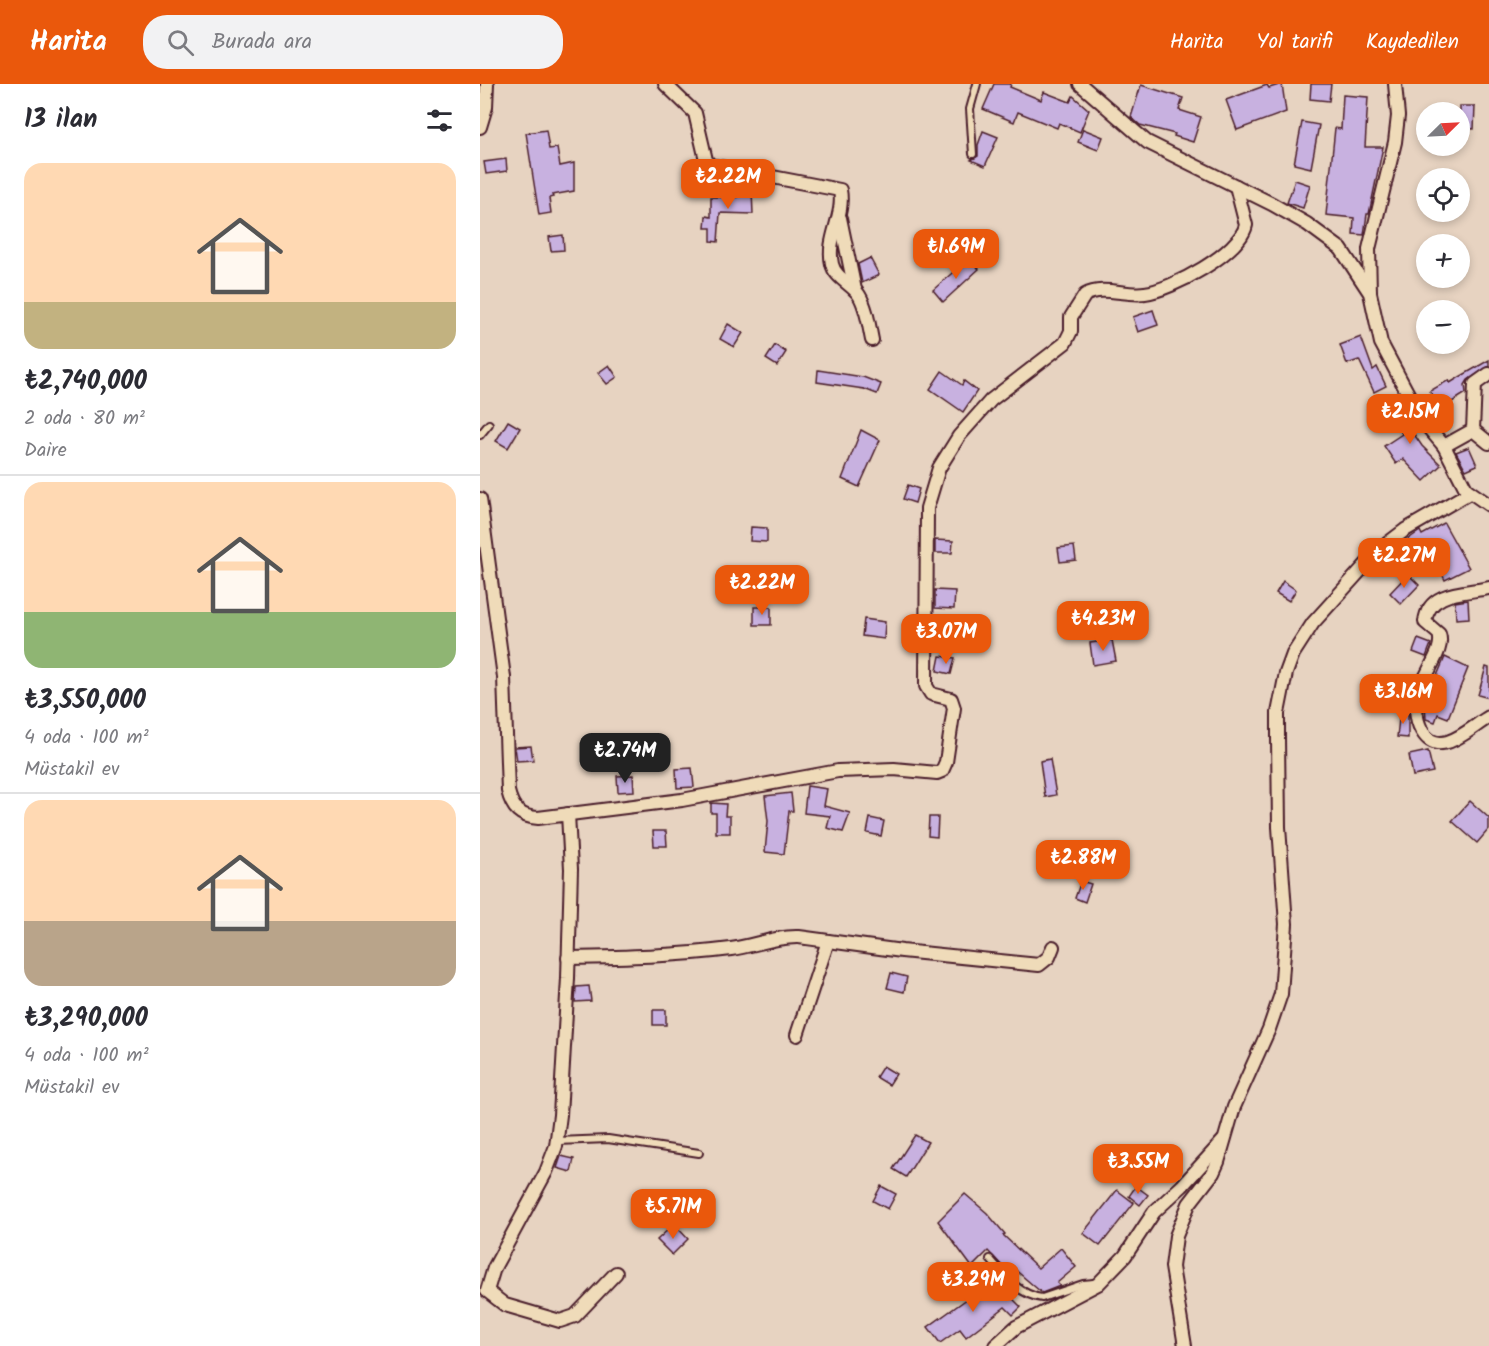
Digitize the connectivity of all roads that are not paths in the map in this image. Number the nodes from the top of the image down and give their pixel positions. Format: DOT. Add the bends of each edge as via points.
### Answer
graph roads {
  1 [pos="487,84"];
  2 [pos="665,84"];
  3 [pos="977,84"];
  4 [pos="1080,84"];
  5 [pos="1395,84"];
  6 [pos="480,128"];
  7 [pos="973,154"];
  8 [pos="1236,186"];
  9 [pos="840,218"];
  10 [pos="855,290"];
  11 [pos="1370,294"];
  12 [pos="872,340"];
  13 [pos="1489,374"];
  14 [pos="489,424"];
  15 [pos="1473,430"];
  16 [pos="480,435"];
  17 [pos="1489,443"];
  18 [pos="1443,446"];
  19 [pos="1469,493"];
  20 [pos="480,499"];
  21 [pos="1489,505"];
  22 [pos="1489,588"];
  23 [pos="1489,717"];
  24 [pos="568,814"];
  25 [pos="828,941"];
  26 [pos="1053,947"];
  27 [pos="568,958"];
  28 [pos="797,1035"];
  29 [pos="556,1141"];
  30 [pos="1224,1141"];
  31 [pos="699,1153"];
  32 [pos="990,1259"];
  33 [pos="616,1273"];
  34 [pos="1098,1284"];
  35 [pos="995,1346"];
  36 [pos="1185,1346"];
  1 -- 6 [label="street"];
  2 -- 9 [label="street" via="695,113 710,165 837,189 841,195"];
  3 -- 7 [label="lane" via="970,109"];
  4 -- 8 [label="street" via="1147,142"];
  5 -- 11 [label="street" via="1395,142 1369,249"];
  8 -- 11 [label="street" via="1307,225 1341,249"];
  8 -- 24 [label="street" via="1246,225 1236,243 1182,280 1157,291 1131,295 1102,290 1085,295 1071,317 1071,331 1065,343 991,400 959,435 939,468 927,508 926,686 931,694 951,699 954,708 942,771 838,771 682,800"];
  9 -- 10 [label="street"];
  9 -- 10 [label="street" via="831,242 831,261 833,269"];
  10 -- 12 [label="street" via="863,304"];
  11 -- 18 [label="street" via="1382,343 1422,420"];
  13 -- 15 [label="street" via="1475,384"];
  14 -- 16 [label="lane"];
  15 -- 17 [label="street"];
  15 -- 18 [label="street"];
  18 -- 19 [label="street"];
  19 -- 21 [label="street"];
  19 -- 30 [label="street" via="1404,530 1380,549 1313,623 1293,654 1278,713 1278,827 1286,924 1284,972 1276,1010 1244,1080"];
  20 -- 24 [label="street" via="504,677 510,800 518,812 529,817"];
  22 -- 23 [label="street" via="1452,593 1431,606 1425,622 1440,634 1441,648 1422,680 1417,710 1423,732 1436,742 1461,736"];
  24 -- 27 [label="street"];
  25 -- 26 [label="street" via="1034,965 1044,962"];
  25 -- 27 [label="street" via="788,937 700,953"];
  25 -- 28 [label="street"];
  27 -- 29 [label="street"];
  29 -- 31 [label="lane" via="615,1140"];
  29 -- 33 [label="street" via="546,1172 494,1268 487,1291 505,1305 560,1321 575,1316"];
  30 -- 34 [label="street" via="1154,1212 1125,1256"];
  30 -- 36 [label="street" via="1218,1162 1189,1204 1175,1244 1173,1279"];
  32 -- 34 [label="lane" via="1020,1291 1036,1298 1083,1284"];
  34 -- 35 [label="street" via="1016,1327"];
}
